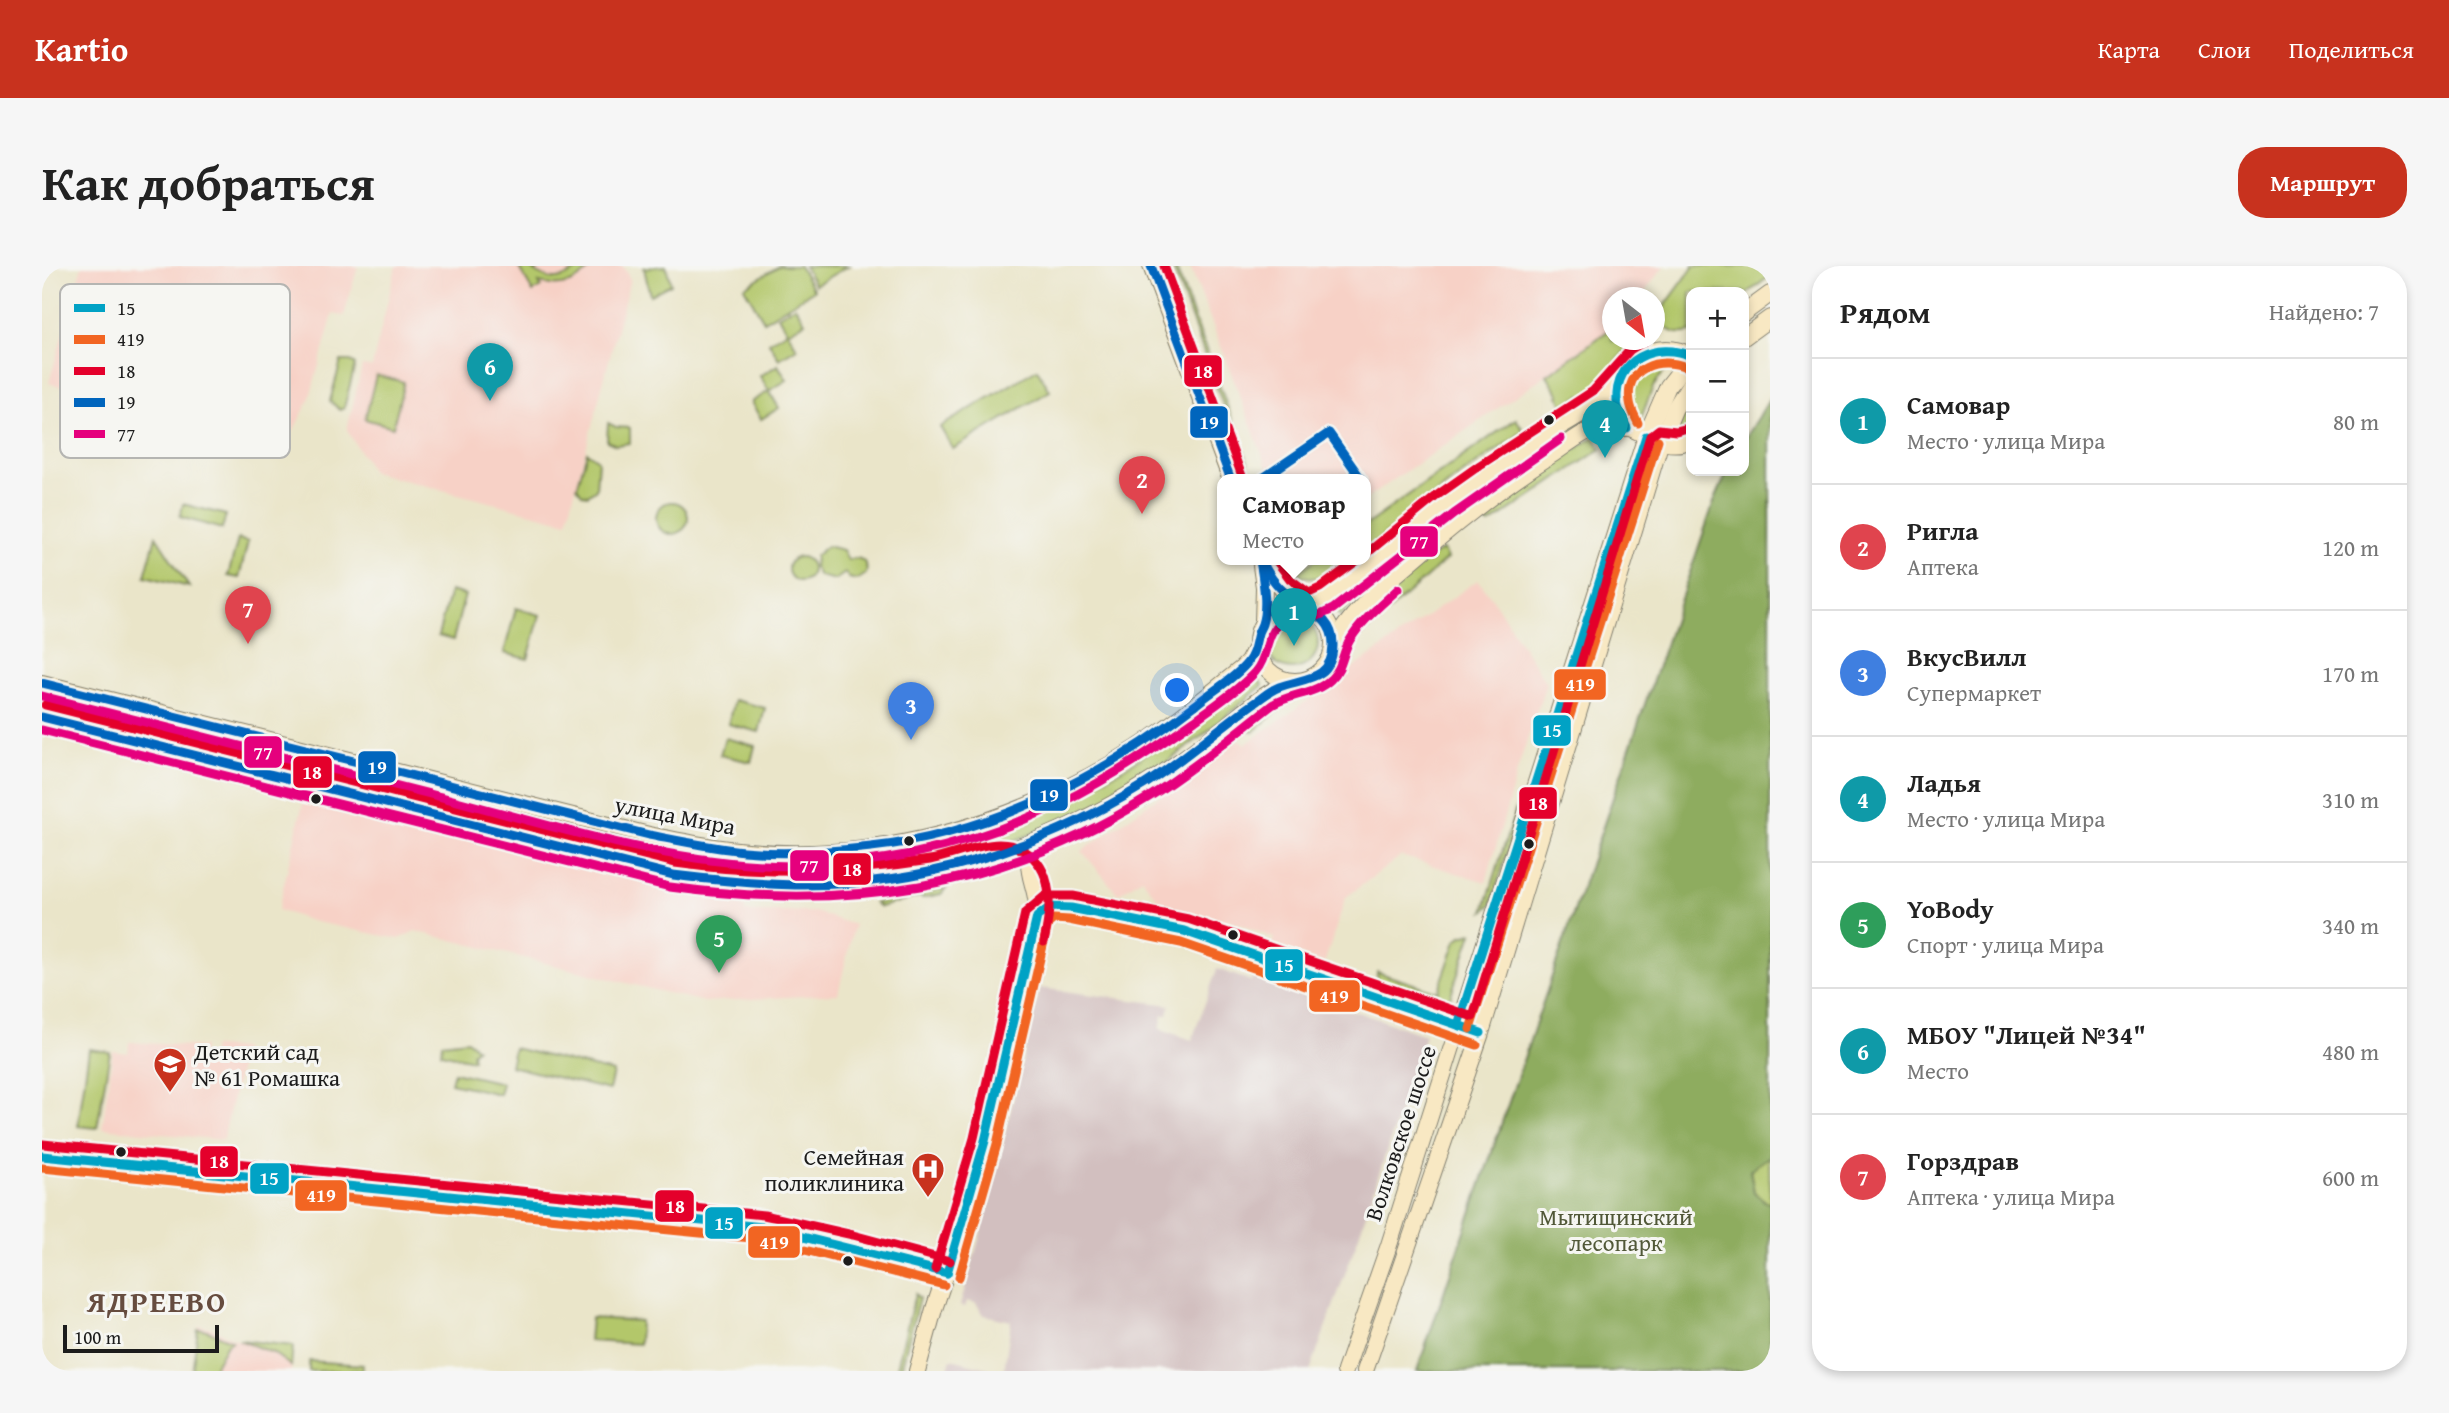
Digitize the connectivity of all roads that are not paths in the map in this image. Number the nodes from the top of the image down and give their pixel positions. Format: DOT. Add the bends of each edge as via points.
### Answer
graph roads {
  1 [pos="1151,266"];
  2 [pos="1770,293"];
  3 [pos="1749,309"];
  4 [pos="1770,318"];
  5 [pos="1749,333"];
  6 [pos="1686,354"];
  7 [pos="1686,363"];
  8 [pos="1620,382"];
  9 [pos="1686,390"];
  10 [pos="1627,428"];
  11 [pos="1654,439"];
  12 [pos="1686,441"];
  13 [pos="1229,474"];
  14 [pos="1261,565"];
  15 [pos="1263,565"];
  16 [pos="1306,605"];
  17 [pos="1263,622"];
  18 [pos="1334,643"];
  19 [pos="1257,646"];
  20 [pos="1292,682"];
  21 [pos="42,683"];
  22 [pos="42,717"];
  23 [pos="1045,837"];
  24 [pos="993,856"];
  25 [pos="1030,873"];
  26 [pos="1036,890"];
  27 [pos="1058,906"];
  28 [pos="1037,917"];
  29 [pos="1458,1025"];
  30 [pos="1481,1033"];
  31 [pos="42,1156"];
  32 [pos="947,1273"];
  33 [pos="917,1371"];
  34 [pos="1345,1371"];
  35 [pos="1365,1371"];
  1 -- 13 [label="main road"];
  2 -- 3 [label="main road"];
  4 -- 5 [label="main road"];
  6 -- 8 [label="main road" via="1671,347 1654,350 1636,359"];
  7 -- 11 [label="main road, Волковское шоссе" via="1668,386"];
  8 -- 10 [label="main road" via="1618,407"];
  8 -- 16 [label="main road" via="1601,401 1447,504 1352,581 1326,599"];
  9 -- 11 [label="main road, Волковское шоссе"];
  10 -- 11 [label="main road"];
  10 -- 18 [label="main road" via="1603,425 1520,475 1394,576 1355,614"];
  11 -- 12 [label="main road"];
  11 -- 29 [label="main road, Волковское шоссе"];
  11 -- 30 [label="main road, Волковское шоссе"];
  14 -- 17 [label="main road"];
  15 -- 16 [label="main road" via="1280,589"];
  16 -- 17 [label="main road" via="1283,607"];
  16 -- 18 [label="main road" via="1326,621"];
  17 -- 19 [label="main road"];
  18 -- 20 [label="main road" via="1331,660 1321,672 1304,682"];
  19 -- 20 [label="main road" via="1270,671"];
  19 -- 21 [label="main road, улица Мира" via="1242,668 1174,721 1074,785 1002,816 925,839 815,852 727,849 649,835"];
  20 -- 23 [label="main road" via="1268,693 1142,786"];
  22 -- 24 [label="main road" via="660,872 709,880 790,886 856,884"];
  23 -- 24 [label="main road"];
  23 -- 25 [label="main road" via="1028,860"];
  24 -- 25 [label="main road" via="1014,860"];
  25 -- 26 [label="main road"];
  26 -- 27 [label="main road"];
  26 -- 28 [label="main road"];
  27 -- 28 [label="main road"];
  27 -- 29 [label="main road" via="1184,931"];
  28 -- 32 [label="main road" via="989,1122"];
  29 -- 30 [label="main road"];
  29 -- 34 [label="main road, Волковское шоссе"];
  30 -- 35 [label="main road, Волковское шоссе"];
  31 -- 32 [label="main road" via="763,1227"];
  32 -- 33 [label="main road"];
}
